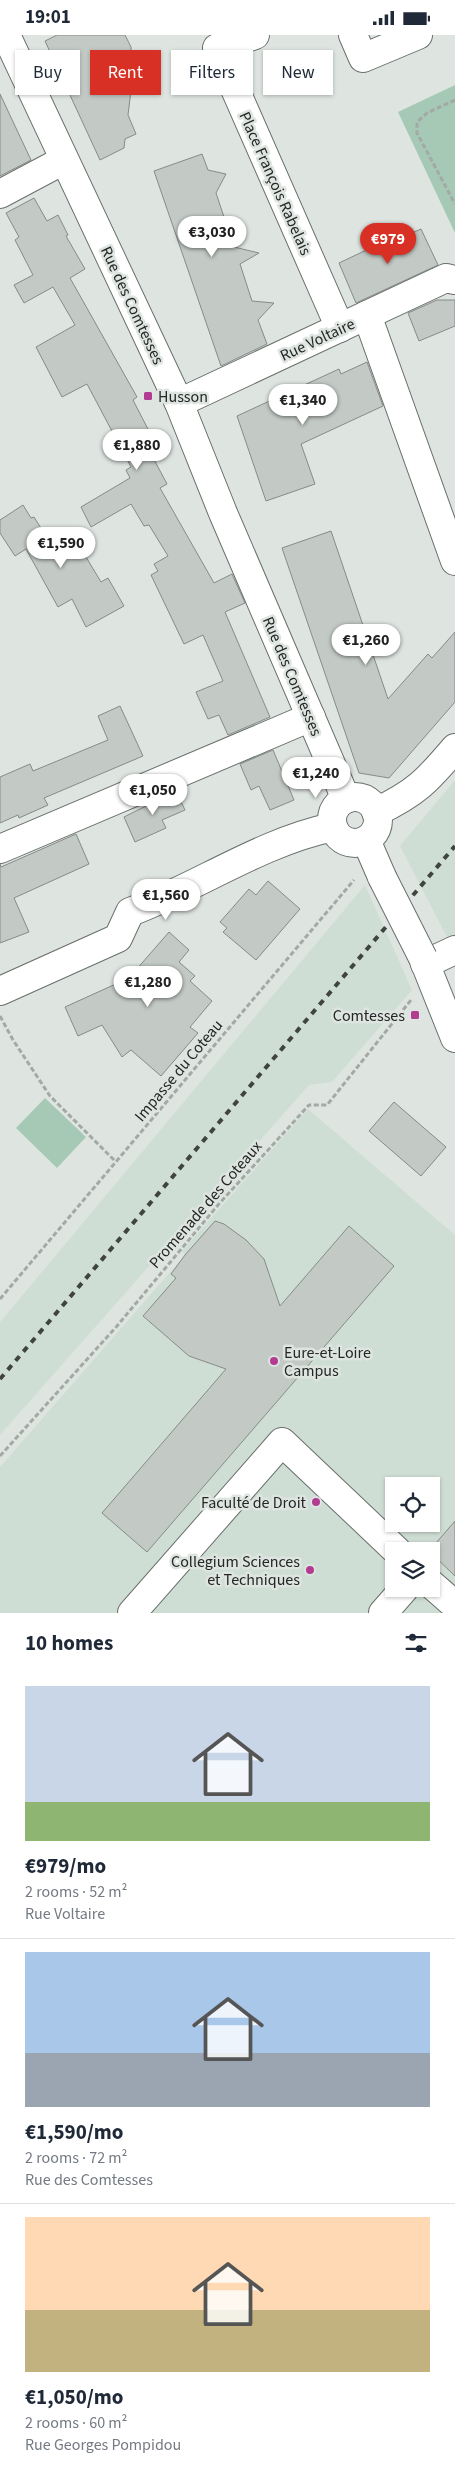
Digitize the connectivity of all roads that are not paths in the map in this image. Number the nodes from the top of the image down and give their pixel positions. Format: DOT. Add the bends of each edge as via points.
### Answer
graph roads {
  1 [pos="6,35"];
  2 [pos="255,35"];
  3 [pos="354,35"];
  4 [pos="418,35"];
  5 [pos="64,160"];
  6 [pos="0,194"];
  7 [pos="455,280"];
  8 [pos="368,315"];
  9 [pos="340,328"];
  10 [pos="179,403"];
  11 [pos="455,561"];
  12 [pos="311,717"];
  13 [pos="455,748"];
  14 [pos="346,799"];
  15 [pos="376,812"];
  16 [pos="333,827"];
  17 [pos="0,849"];
  18 [pos="374,858"];
  19 [pos="455,950"];
  20 [pos="427,968"];
  21 [pos="0,991"];
  22 [pos="455,1038"];
  23 [pos="387,1542"];
  24 [pos="440,1591"];
  25 [pos="397,1597"];
  26 [pos="455,1605"];
  27 [pos="132,1613"];
  28 [pos="383,1613"];
  1 -- 5 [label="street, Rue des Comtesses"];
  2 -- 9 [label="street, Place François Rabelais" via="216,49"];
  3 -- 4 [label="street" via="363,58"];
  5 -- 6 [label="street"];
  5 -- 10 [label="street, Rue des Comtesses"];
  7 -- 8 [label="street, Rue Voltaire" via="446,278"];
  8 -- 9 [label="street, Rue Voltaire"];
  8 -- 11 [label="street"];
  9 -- 10 [label="street, Rue Voltaire"];
  10 -- 12 [label="street, Rue des Comtesses"];
  12 -- 14 [label="street, Rue des Comtesses"];
  12 -- 17 [label="street"];
  13 -- 15 [label="street" via="423,785"];
  14 -- 15 [label="street" via="361,798"];
  14 -- 16 [label="street" via="332,813"];
  15 -- 18 [label="street"];
  16 -- 18 [label="street" via="340,838 359,843"];
  16 -- 21 [label="street" via="301,834 130,912 118,938"];
  18 -- 20 [label="street, bridge"];
  19 -- 20 [label="street"];
  20 -- 22 [label="street"];
  23 -- 27 [label="street" via="282,1442"];
  24 -- 26 [label="street"];
  25 -- 28 [label="street"];
}
